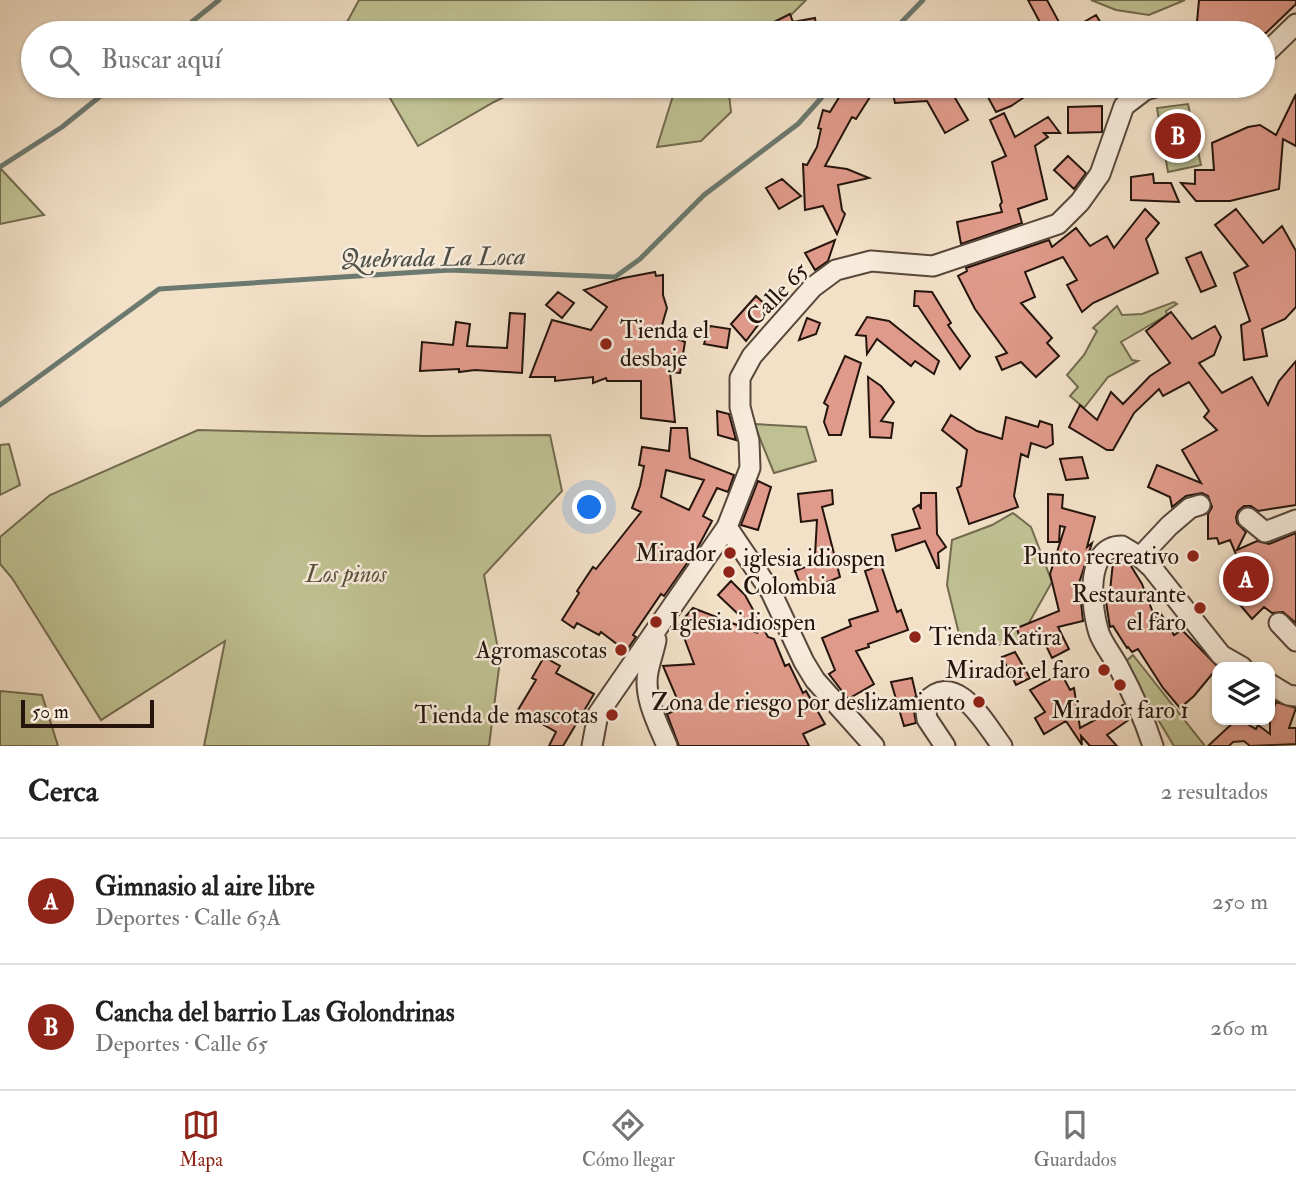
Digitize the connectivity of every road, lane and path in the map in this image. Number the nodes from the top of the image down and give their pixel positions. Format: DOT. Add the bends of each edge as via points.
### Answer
graph roads {
  1 [pos="1296,24"];
  2 [pos="1275,44"];
  3 [pos="1134,98"];
  4 [pos="1200,505"];
  5 [pos="1248,518"];
  6 [pos="1296,520"];
  7 [pos="727,527"];
  8 [pos="1139,556"];
  9 [pos="1279,623"];
  10 [pos="658,629"];
  11 [pos="1296,641"];
  12 [pos="1234,662"];
  13 [pos="1275,687"];
  14 [pos="1296,696"];
  15 [pos="592,746"];
  16 [pos="667,746"];
  17 [pos="874,746"];
  18 [pos="945,746"];
  19 [pos="1002,746"];
  20 [pos="1153,746"];
  1 -- 2 [label="street"];
  3 -- 7 [label="street, Calle 65" via="1124,106 1100,174 1058,224 933,267 871,261 836,270 813,287 752,356 740,378 750,468"];
  4 -- 8 [label="street" via="1190,508"];
  5 -- 6 [label="street" via="1265,532"];
  7 -- 10 [label="street, Calle 65"];
  7 -- 17 [label="street" via="771,592 815,680"];
  8 -- 12 [label="street" via="1222,655"];
  8 -- 20 [label="street" via="1122,546 1100,555 1093,580 1094,606 1099,634 1138,705"];
  9 -- 11 [label="street"];
  10 -- 15 [label="street, Calle 65" via="598,714"];
  10 -- 16 [label="street" via="647,673 648,690"];
  13 -- 14 [label="street"];
  18 -- 19 [label="street" via="926,719 925,703 929,697 953,692 969,700"];
}
